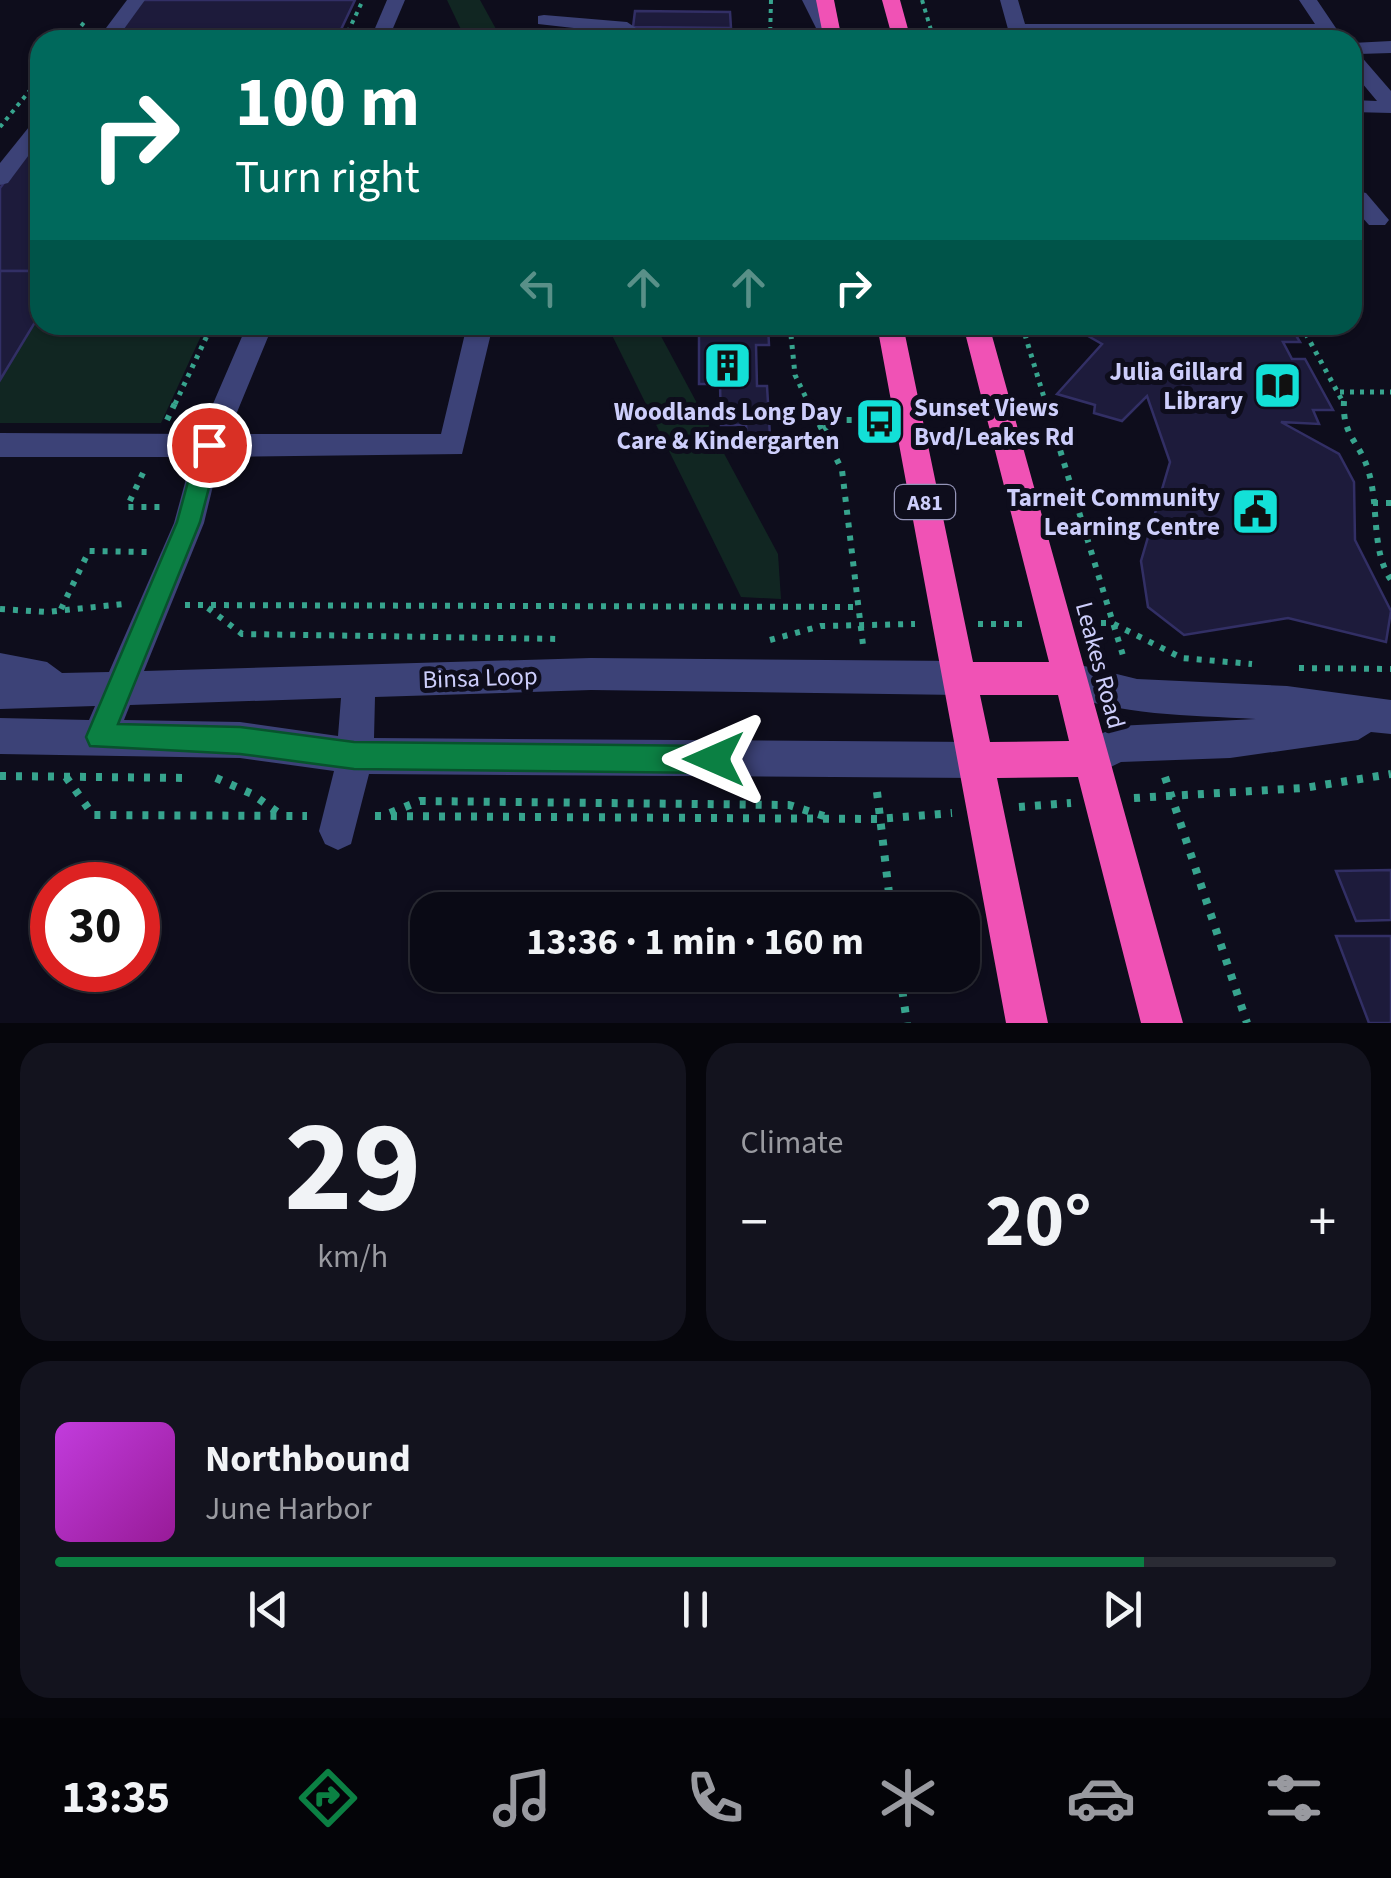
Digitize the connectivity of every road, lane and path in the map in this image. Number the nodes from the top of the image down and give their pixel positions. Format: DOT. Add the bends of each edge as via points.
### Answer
graph roads {
  1 [pos="136,0"];
  2 [pos="363,0"];
  3 [pos="396,0"];
  4 [pos="548,0"];
  5 [pos="771,0"];
  6 [pos="812,0"];
  7 [pos="825,0"];
  8 [pos="891,0"];
  9 [pos="922,0"];
  10 [pos="1009,0"];
  11 [pos="1308,0"];
  12 [pos="627,26"];
  13 [pos="114,30"];
  14 [pos="349,30"];
  15 [pos="383,30"];
  16 [pos="542,30"];
  17 [pos="770,30"];
  18 [pos="827,30"];
  19 [pos="830,30"];
  20 [pos="899,30"];
  21 [pos="931,30"];
  22 [pos="1017,30"];
  23 [pos="1328,30"];
  24 [pos="1391,47"];
  25 [pos="1362,48"];
  26 [pos="1362,70"];
  27 [pos="30,90"];
  28 [pos="1391,105"];
  29 [pos="1362,106"];
  30 [pos="0,127"];
  31 [pos="30,139"];
  32 [pos="0,178"];
  33 [pos="1362,203"];
  34 [pos="1377,220"];
  35 [pos="207,335"];
  36 [pos="256,335"];
  37 [pos="478,335"];
  38 [pos="791,335"];
  39 [pos="892,335"];
  40 [pos="979,335"];
  41 [pos="1025,335"];
  42 [pos="1307,335"];
  43 [pos="1339,392"];
  44 [pos="1391,392"];
  45 [pos="870,420"];
  46 [pos="824,429"];
  47 [pos="0,445"];
  48 [pos="156,445"];
  49 [pos="209,445"];
  50 [pos="1373,503"];
  51 [pos="1391,503"];
  52 [pos="160,522"];
  53 [pos="154,537"];
  54 [pos="1391,580"];
  55 [pos="158,601"];
  56 [pos="860,607"];
  57 [pos="208,608"];
  58 [pos="0,610"];
  59 [pos="60,610"];
  60 [pos="1112,622"];
  61 [pos="861,624"];
  62 [pos="949,624"];
  63 [pos="1054,624"];
  64 [pos="572,639"];
  65 [pos="765,641"];
  66 [pos="1270,666"];
  67 [pos="1288,667"];
  68 [pos="0,669"];
  69 [pos="1391,669"];
  70 [pos="960,678"];
  71 [pos="1068,679"];
  72 [pos="360,681"];
  73 [pos="110,686"];
  74 [pos="0,692"];
  75 [pos="1388,717"];
  76 [pos="0,736"];
  77 [pos="99,737"];
  78 [pos="354,756"];
  79 [pos="1090,759"];
  80 [pos="976,760"];
  81 [pos="1391,774"];
  82 [pos="0,776"];
  83 [pos="66,778"];
  84 [pos="1171,794"];
  85 [pos="1102,800"];
  86 [pos="986,810"];
  87 [pos="830,818"];
  88 [pos="879,819"];
  89 [pos="338,830"];
  90 [pos="889,892"];
  91 [pos="902,992"];
  92 [pos="906,1023"];
  93 [pos="1027,1023"];
  94 [pos="1162,1023"];
  95 [pos="1246,1023"];
  1 -- 13 [label="street"];
  2 -- 14 [label="path"];
  3 -- 15 [label="street"];
  4 -- 16 [label="street"];
  5 -- 17 [label="path"];
  6 -- 18 [label="street"];
  7 -- 19 [label="highway"];
  8 -- 20 [label="highway"];
  9 -- 21 [label="path"];
  10 -- 22 [label="street"];
  11 -- 23 [label="street"];
  12 -- 16 [label="street"];
  24 -- 25 [label="street"];
  26 -- 28 [label="street"];
  27 -- 30 [label="path"];
  28 -- 29 [label="street"];
  31 -- 32 [label="street"];
  33 -- 34 [label="street"];
  35 -- 48 [label="path"];
  36 -- 49 [label="street"];
  37 -- 49 [label="street" via="452,446"];
  38 -- 46 [label="path" via="795,375"];
  39 -- 62 [label="highway, A81"];
  40 -- 63 [label="highway, Leakes Road"];
  41 -- 60 [label="path"];
  42 -- 43 [label="path"];
  43 -- 44 [label="path"];
  43 -- 50 [label="path" via="1342,425 1373,472"];
  45 -- 46 [label="path" via="839,420"];
  46 -- 56 [label="path" via="842,470"];
  47 -- 48 [label="street"];
  48 -- 49 [label="street"];
  48 -- 52 [label="path" via="127,507 166,508"];
  49 -- 55 [label="street"];
  50 -- 51 [label="path"];
  50 -- 54 [label="path" via="1382,567"];
  53 -- 59 [label="path" via="147,552 89,552"];
  55 -- 57 [label="path"];
  55 -- 59 [label="path"];
  55 -- 73 [label="street"];
  56 -- 57 [label="path"];
  56 -- 61 [label="path"];
  57 -- 64 [label="path" via="242,634"];
  58 -- 59 [label="path"];
  60 -- 63 [label="path"];
  60 -- 66 [label="path" via="1182,658"];
  61 -- 62 [label="path"];
  61 -- 65 [label="path" via="821,626"];
  62 -- 63 [label="path"];
  62 -- 70 [label="highway, A81"];
  63 -- 71 [label="highway, Leakes Road"];
  67 -- 69 [label="path"];
  68 -- 73 [label="street"];
  70 -- 71 [label="highway"];
  70 -- 72 [label="street, Binsa Loop" via="591,674"];
  70 -- 80 [label="highway, A81"];
  71 -- 75 [label="street" via="1137,696 1287,703"];
  71 -- 79 [label="highway, Leakes Road"];
  72 -- 73 [label="street, Binsa Loop"];
  72 -- 78 [label="street"];
  73 -- 74 [label="street, Binsa Loop"];
  73 -- 77 [label="street"];
  75 -- 79 [label="street" via="1304,732 1118,744"];
  76 -- 77 [label="street"];
  77 -- 78 [label="street" via="240,740"];
  78 -- 80 [label="street"];
  78 -- 89 [label="street"];
  79 -- 80 [label="highway"];
  79 -- 85 [label="highway, Leakes Road"];
  80 -- 86 [label="highway, A81"];
  81 -- 84 [label="path" via="1304,788"];
  82 -- 83 [label="path"];
  83 -- 83 [label="path" via="93,815 283,816 222,778"];
  84 -- 85 [label="path"];
  84 -- 95 [label="path"];
  85 -- 86 [label="path"];
  85 -- 94 [label="highway, Leakes Road"];
  86 -- 88 [label="path"];
  86 -- 93 [label="highway, A81"];
  87 -- 87 [label="path" via="383,816 420,801 789,804"];
  87 -- 88 [label="path"];
  88 -- 90 [label="path"];
  91 -- 92 [label="path"];
}
